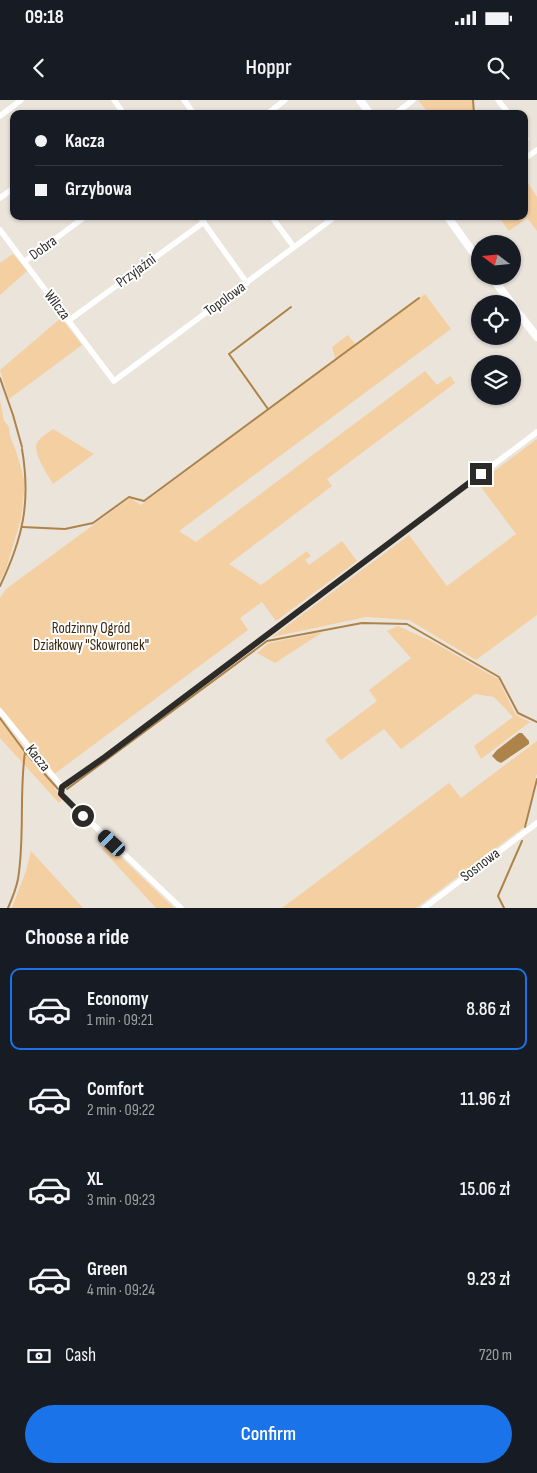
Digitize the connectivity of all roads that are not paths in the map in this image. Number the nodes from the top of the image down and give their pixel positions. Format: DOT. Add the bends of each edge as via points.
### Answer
graph roads {
  1 [pos="22,100"];
  2 [pos="285,100"];
  3 [pos="413,100"];
  4 [pos="272,110"];
  5 [pos="400,110"];
  6 [pos="0,116"];
  7 [pos="81,220"];
  8 [pos="274,220"];
  9 [pos="331,220"];
  10 [pos="450,220"];
  11 [pos="204,222"];
  12 [pos="0,230"];
  13 [pos="294,247"];
  14 [pos="471,249"];
  15 [pos="24,262"];
  16 [pos="247,283"];
  17 [pos="521,316"];
  18 [pos="68,320"];
  19 [pos="537,337"];
  20 [pos="114,381"];
  21 [pos="537,432"];
  22 [pos="0,711"];
  23 [pos="62,787"];
  24 [pos="537,822"];
  25 [pos="181,908"];
  26 [pos="424,908"];
  1 -- 6 [label="street"];
  2 -- 4 [label="street"];
  3 -- 5 [label="street"];
  7 -- 15 [label="street, Dobra"];
  8 -- 13 [label="street"];
  9 -- 13 [label="street, Topolowa"];
  10 -- 14 [label="street"];
  11 -- 16 [label="street"];
  11 -- 18 [label="street, Przyjaźni"];
  12 -- 15 [label="street, Wilcza"];
  13 -- 16 [label="street, Topolowa"];
  15 -- 18 [label="street, Wilcza"];
  16 -- 20 [label="street, Topolowa"];
  17 -- 19 [label="street"];
  18 -- 20 [label="street, Wilcza"];
  21 -- 23 [label="street"];
  22 -- 23 [label="street, Kacza"];
  23 -- 25 [label="street, Kacza" via="61,794"];
  24 -- 26 [label="street, Sosnowa"];
}
